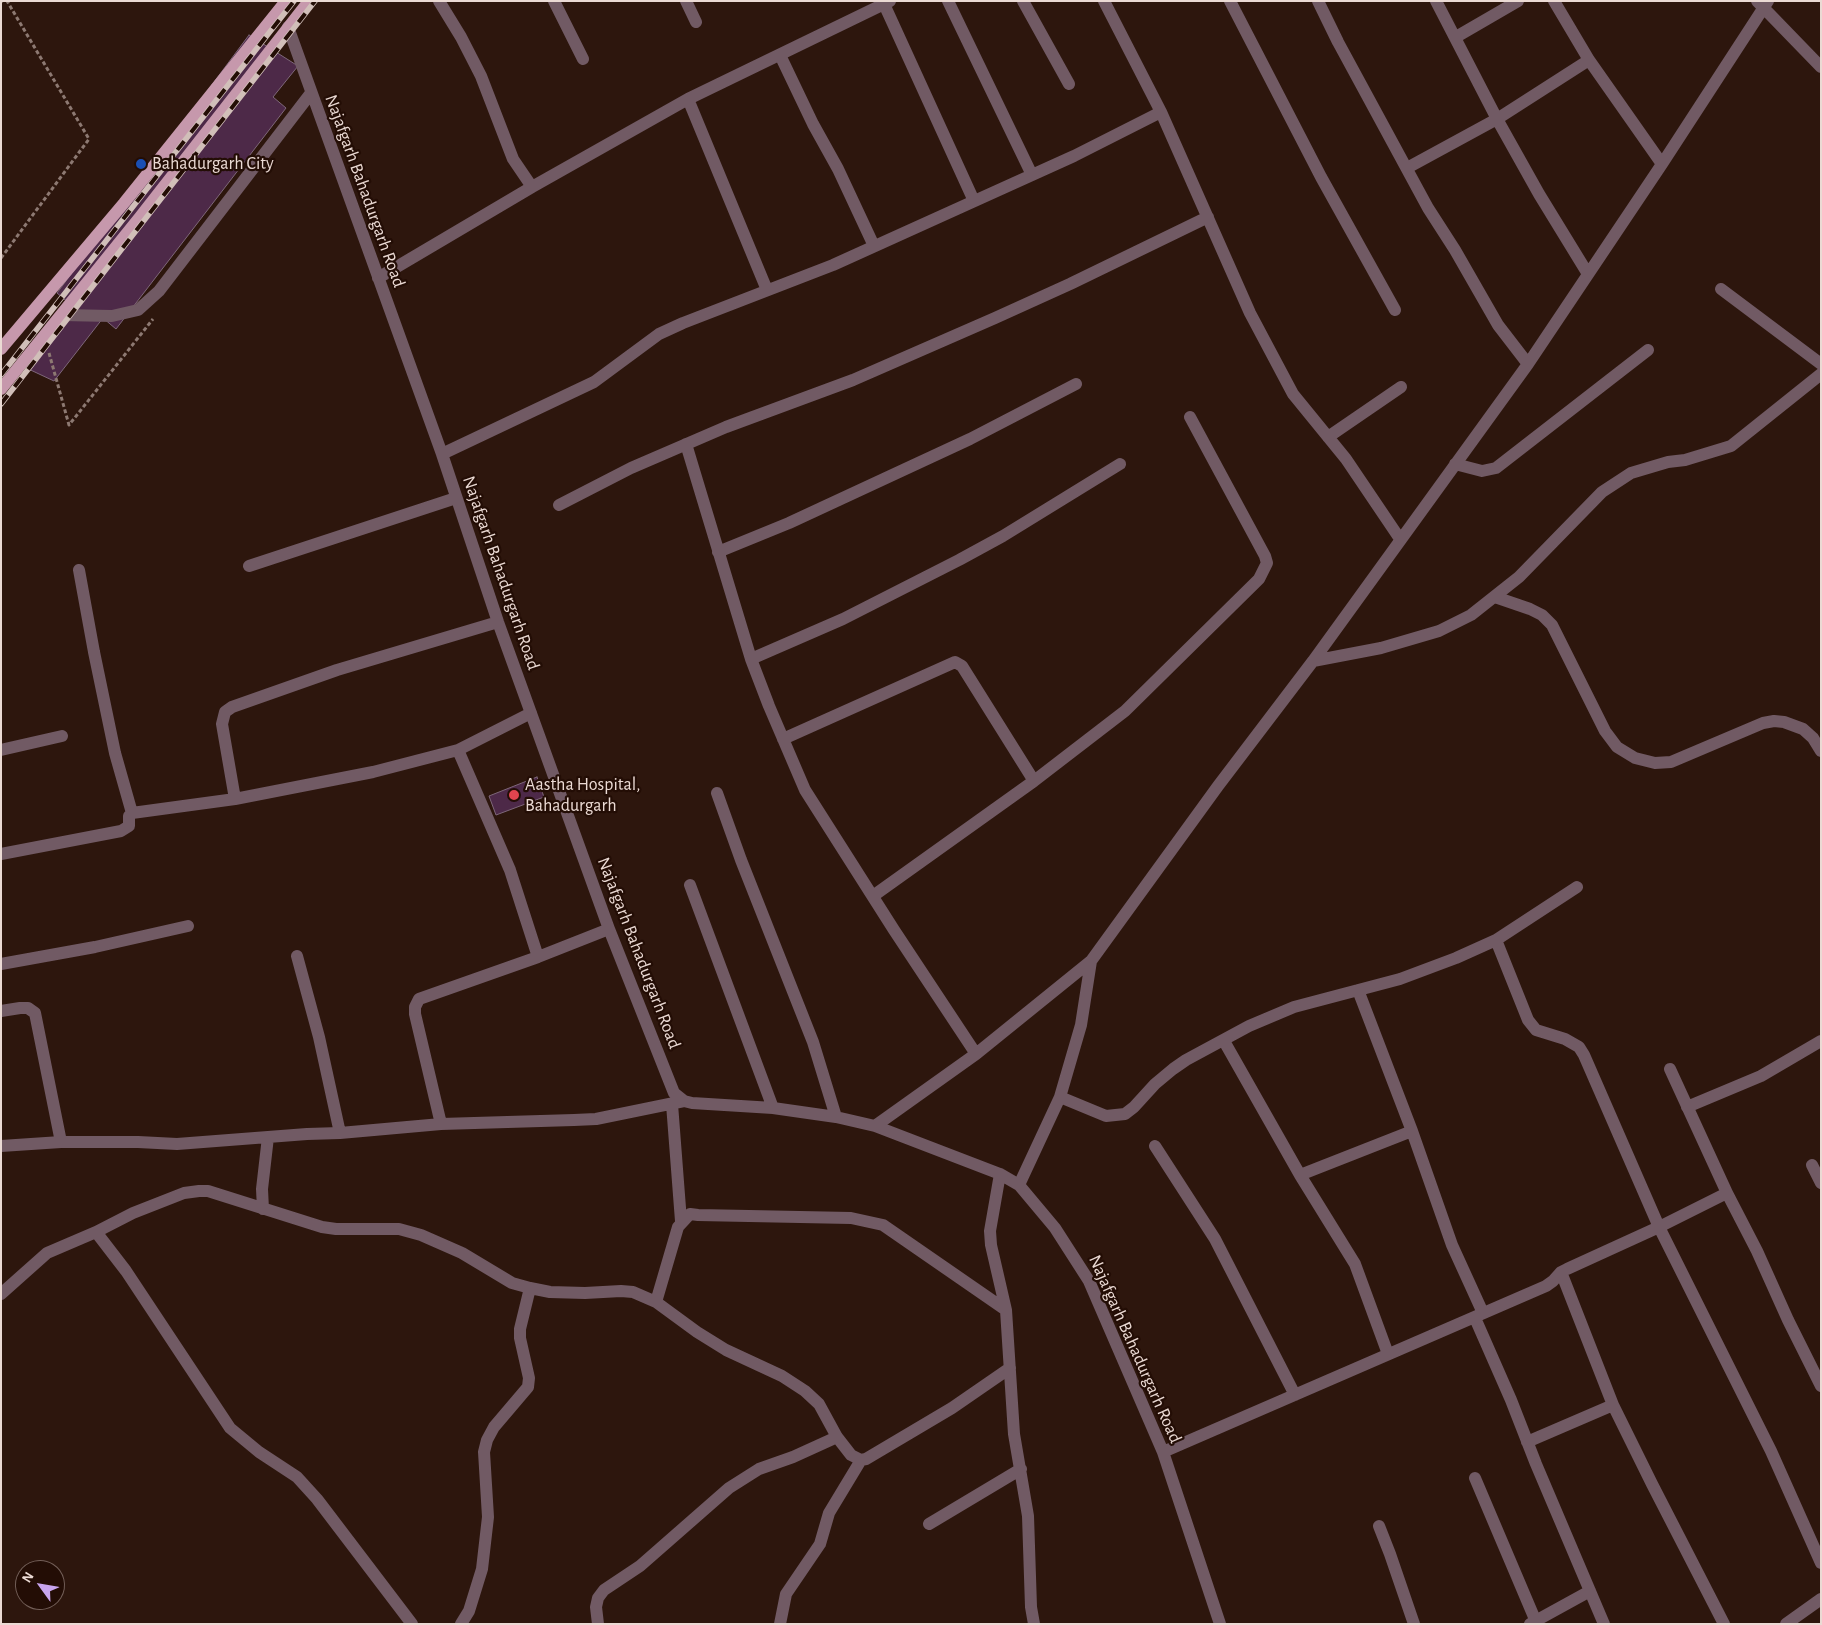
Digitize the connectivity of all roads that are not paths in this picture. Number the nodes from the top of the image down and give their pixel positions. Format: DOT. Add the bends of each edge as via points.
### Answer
graph roads {
  1 [pos="286,1"];
  2 [pos="309,1"];
  3 [pos="439,1"];
  4 [pos="554,1"];
  5 [pos="686,1"];
  6 [pos="948,1"];
  7 [pos="1023,1"];
  8 [pos="1104,1"];
  9 [pos="1230,1"];
  10 [pos="1318,1"];
  11 [pos="1436,1"];
  12 [pos="1518,1"];
  13 [pos="1554,1"];
  14 [pos="887,2"];
  15 [pos="1763,3"];
  16 [pos="696,22"];
  17 [pos="288,27"];
  18 [pos="1456,37"];
  19 [pos="780,56"];
  20 [pos="583,59"];
  21 [pos="1589,60"];
  22 [pos="1821,68"];
  23 [pos="1070,84"];
  24 [pos="311,92"];
  25 [pos="688,99"];
  26 [pos="1161,112"];
  27 [pos="1497,118"];
  28 [pos="1662,164"];
  29 [pos="1407,168"];
  30 [pos="1032,175"];
  31 [pos="532,186"];
  32 [pos="974,200"];
  33 [pos="1208,217"];
  34 [pos="874,246"];
  35 [pos="1588,274"];
  36 [pos="378,278"];
  37 [pos="1721,289"];
  38 [pos="767,290"];
  39 [pos="1395,310"];
  40 [pos="62,315"];
  41 [pos="1,349"];
  42 [pos="1648,350"];
  43 [pos="1528,364"];
  44 [pos="1821,364"];
  45 [pos="1821,374"];
  46 [pos="1076,384"];
  47 [pos="1400,387"];
  48 [pos="1,389"];
  49 [pos="1190,417"];
  50 [pos="1328,437"];
  51 [pos="686,444"];
  52 [pos="442,454"];
  53 [pos="1120,464"];
  54 [pos="1455,464"];
  55 [pos="456,498"];
  56 [pos="559,505"];
  57 [pos="1400,539"];
  58 [pos="718,552"];
  59 [pos="249,566"];
  60 [pos="79,570"];
  61 [pos="1495,597"];
  62 [pos="498,622"];
  63 [pos="751,659"];
  64 [pos="1313,661"];
  65 [pos="531,713"];
  66 [pos="62,736"];
  67 [pos="783,739"];
  68 [pos="1,750"];
  69 [pos="458,750"];
  70 [pos="1821,751"];
  71 [pos="1034,781"];
  72 [pos="717,793"];
  73 [pos="235,799"];
  74 [pos="132,813"];
  75 [pos="1,854"];
  76 [pos="690,885"];
  77 [pos="1578,887"];
  78 [pos="873,896"];
  79 [pos="188,926"];
  80 [pos="609,929"];
  81 [pos="1496,940"];
  82 [pos="297,956"];
  83 [pos="538,957"];
  84 [pos="1091,961"];
  85 [pos="1,964"];
  86 [pos="1358,990"];
  87 [pos="1,1011"];
  88 [pos="1224,1041"];
  89 [pos="1821,1042"];
  90 [pos="976,1054"];
  91 [pos="1670,1069"];
  92 [pos="1060,1097"];
  93 [pos="678,1102"];
  94 [pos="773,1108"];
  95 [pos="1687,1108"];
  96 [pos="836,1117"];
  97 [pos="441,1124"];
  98 [pos="875,1126"];
  99 [pos="1412,1131"];
  100 [pos="340,1133"];
  101 [pos="268,1137"];
  102 [pos="61,1142"];
  103 [pos="1,1146"];
  104 [pos="1155,1146"];
  105 [pos="1812,1165"];
  106 [pos="1000,1174"];
  107 [pos="1300,1175"];
  108 [pos="1821,1183"];
  109 [pos="1019,1185"];
  110 [pos="1727,1193"];
  111 [pos="263,1209"];
  112 [pos="681,1221"];
  113 [pos="1658,1227"];
  114 [pos="96,1232"];
  115 [pos="1561,1272"];
  116 [pos="530,1288"];
  117 [pos="1,1294"];
  118 [pos="656,1302"];
  119 [pos="1006,1310"];
  120 [pos="1479,1316"];
  121 [pos="1388,1354"];
  122 [pos="1010,1368"];
  123 [pos="1821,1386"];
  124 [pos="1295,1395"];
  125 [pos="1613,1405"];
  126 [pos="836,1437"];
  127 [pos="1527,1442"];
  128 [pos="1163,1452"];
  129 [pos="861,1460"];
  130 [pos="1021,1470"];
  131 [pos="1475,1478"];
  132 [pos="929,1524"];
  133 [pos="1379,1526"];
  134 [pos="1821,1562"];
  135 [pos="1590,1591"];
  136 [pos="1821,1599"];
  137 [pos="1534,1623"];
  138 [pos="412,1624"];
  139 [pos="460,1624"];
  140 [pos="598,1624"];
  141 [pos="780,1624"];
  142 [pos="1034,1624"];
  143 [pos="1220,1624"];
  144 [pos="1414,1624"];
  145 [pos="1604,1624"];
  146 [pos="1724,1624"];
  147 [pos="1786,1624"];
  1 -- 41 [label="main road"];
  2 -- 17 [label="main road"];
  3 -- 31 [label="street" via="481,76 514,159"];
  4 -- 20 [label="street"];
  5 -- 16 [label="street"];
  6 -- 30 [label="street"];
  7 -- 23 [label="street"];
  8 -- 26 [label="street"];
  9 -- 39 [label="street" via="1321,177"];
  10 -- 29 [label="street"];
  11 -- 18 [label="street"];
  12 -- 18 [label="street"];
  13 -- 21 [label="street"];
  14 -- 19 [label="street"];
  14 -- 32 [label="street" via="948,148"];
  15 -- 22 [label="street"];
  15 -- 28 [label="street"];
  17 -- 24 [label="street, Najafgarh Bahadurgarh Road"];
  17 -- 40 [label="main road"];
  18 -- 27 [label="street"];
  19 -- 25 [label="street"];
  19 -- 34 [label="street"];
  21 -- 27 [label="street"];
  21 -- 28 [label="street"];
  24 -- 36 [label="street, Najafgarh Bahadurgarh Road"];
  24 -- 40 [label="street" via="159,290 138,310 112,316"];
  25 -- 31 [label="street"];
  25 -- 38 [label="street"];
  26 -- 30 [label="street"];
  26 -- 33 [label="street"];
  27 -- 29 [label="street"];
  27 -- 35 [label="street"];
  28 -- 35 [label="street"];
  29 -- 43 [label="street" via="1498,325"];
  30 -- 32 [label="street"];
  31 -- 36 [label="street"];
  32 -- 34 [label="street"];
  33 -- 50 [label="street" via="1250,313 1293,394"];
  33 -- 51 [label="street" via="1070,284 922,350"];
  34 -- 38 [label="street" via="808,276"];
  35 -- 43 [label="street"];
  36 -- 52 [label="street, Najafgarh Bahadurgarh Road"];
  37 -- 44 [label="street"];
  38 -- 52 [label="street" via="659,334 594,382"];
  40 -- 48 [label="main road"];
  42 -- 54 [label="street" via="1496,468 1482,470"];
  43 -- 54 [label="street"];
  45 -- 61 [label="street" via="1732,446 1631,473 1602,492"];
  46 -- 58 [label="street" via="970,439 798,519"];
  47 -- 50 [label="street"];
  49 -- 71 [label="street" via="1265,556 1264,570 1259,579 1125,711"];
  50 -- 57 [label="street"];
  51 -- 56 [label="street"];
  51 -- 58 [label="street"];
  52 -- 55 [label="street, Najafgarh Bahadurgarh Road"];
  53 -- 63 [label="street" via="959,560 843,619"];
  54 -- 57 [label="street"];
  55 -- 59 [label="street"];
  55 -- 62 [label="street, Najafgarh Bahadurgarh Road"];
  57 -- 64 [label="street"];
  58 -- 63 [label="street"];
  60 -- 74 [label="street" via="113,744"];
  61 -- 64 [label="street" via="1439,631 1381,648"];
  61 -- 70 [label="street" via="1530,609 1552,625 1605,730 1616,747 1636,758 1655,763 1671,762 1774,721 1803,729"];
  62 -- 65 [label="street, Najafgarh Bahadurgarh Road"];
  62 -- 73 [label="street" via="337,670 232,707 225,712 222,724"];
  63 -- 67 [label="street"];
  64 -- 84 [label="street"];
  65 -- 69 [label="street"];
  65 -- 80 [label="street, Najafgarh Bahadurgarh Road"];
  66 -- 68 [label="street"];
  67 -- 71 [label="street" via="955,662 962,666"];
  67 -- 78 [label="street" via="816,809"];
  69 -- 73 [label="street" via="373,772"];
  69 -- 83 [label="street" via="510,870"];
  71 -- 78 [label="street"];
  72 -- 96 [label="street" via="813,1042"];
  73 -- 74 [label="street"];
  74 -- 75 [label="street" via="129,826 121,831"];
  76 -- 94 [label="street"];
  77 -- 81 [label="street"];
  78 -- 90 [label="street"];
  79 -- 85 [label="street"];
  80 -- 83 [label="street"];
  80 -- 93 [label="street, Najafgarh Bahadurgarh Road"];
  81 -- 86 [label="street" via="1422,972"];
  81 -- 113 [label="street" via="1533,1027 1572,1043 1584,1055"];
  82 -- 100 [label="street" via="324,1055"];
  83 -- 97 [label="street" via="419,999 415,1014"];
  84 -- 90 [label="street"];
  84 -- 92 [label="street" via="1081,1025"];
  86 -- 88 [label="street" via="1294,1007 1249,1026"];
  86 -- 99 [label="street"];
  87 -- 102 [label="street" via="28,1008 35,1013"];
  88 -- 92 [label="street" via="1173,1069 1126,1114 1106,1116"];
  88 -- 107 [label="street"];
  89 -- 95 [label="street" via="1761,1076"];
  90 -- 98 [label="street"];
  91 -- 95 [label="street"];
  92 -- 109 [label="street"];
  93 -- 94 [label="street, Najafgarh Bahadurgarh Road"];
  93 -- 97 [label="street" via="596,1119"];
  93 -- 112 [label="street"];
  94 -- 96 [label="street, Najafgarh Bahadurgarh Road"];
  95 -- 110 [label="street"];
  96 -- 98 [label="street, Najafgarh Bahadurgarh Road"];
  97 -- 100 [label="street"];
  98 -- 106 [label="street, Najafgarh Bahadurgarh Road"];
  99 -- 107 [label="street"];
  99 -- 120 [label="street"];
  100 -- 101 [label="street"];
  101 -- 102 [label="street" via="177,1144"];
  101 -- 111 [label="street"];
  102 -- 103 [label="street"];
  104 -- 124 [label="street" via="1215,1239"];
  105 -- 108 [label="street"];
  106 -- 109 [label="street, Najafgarh Bahadurgarh Road"];
  106 -- 119 [label="street" via="990,1231"];
  107 -- 121 [label="street" via="1355,1264"];
  109 -- 128 [label="street, Najafgarh Bahadurgarh Road" via="1055,1228 1089,1281"];
  110 -- 113 [label="street"];
  110 -- 123 [label="street"];
  111 -- 114 [label="street" via="208,1191 184,1193"];
  111 -- 116 [label="street" via="322,1228 399,1229 421,1235 462,1253 512,1283"];
  112 -- 118 [label="street"];
  112 -- 119 [label="street" via="690,1214 698,1214 851,1218 882,1225"];
  113 -- 115 [label="street"];
  113 -- 134 [label="street" via="1771,1451"];
  114 -- 117 [label="street" via="47,1253"];
  114 -- 138 [label="street" via="126,1271 230,1428 296,1477 317,1499"];
  115 -- 120 [label="street" via="1550,1284"];
  115 -- 125 [label="street"];
  116 -- 118 [label="street" via="550,1292 633,1292"];
  116 -- 139 [label="street" via="520,1329 528,1387 487,1440 484,1452 488,1517 482,1569 469,1611"];
  118 -- 126 [label="street" via="726,1350 782,1376 805,1391 819,1404"];
  119 -- 122 [label="street"];
  120 -- 121 [label="street"];
  120 -- 127 [label="street"];
  121 -- 124 [label="street"];
  122 -- 129 [label="street" via="952,1408"];
  122 -- 130 [label="street" via="1014,1434"];
  124 -- 128 [label="street"];
  125 -- 127 [label="street"];
  125 -- 146 [label="street"];
  126 -- 129 [label="street" via="851,1455"];
  126 -- 140 [label="street" via="759,1469 729,1488 640,1566 604,1590 596,1607"];
  127 -- 135 [label="street"];
  128 -- 143 [label="street, Najafgarh Bahadurgarh Road"];
  129 -- 141 [label="street" via="829,1513 820,1544 786,1594"];
  130 -- 132 [label="street"];
  130 -- 142 [label="street" via="1028,1516"];
  131 -- 137 [label="street"];
  133 -- 144 [label="street"];
  135 -- 137 [label="street"];
  135 -- 145 [label="street"];
  136 -- 147 [label="street"];
}
